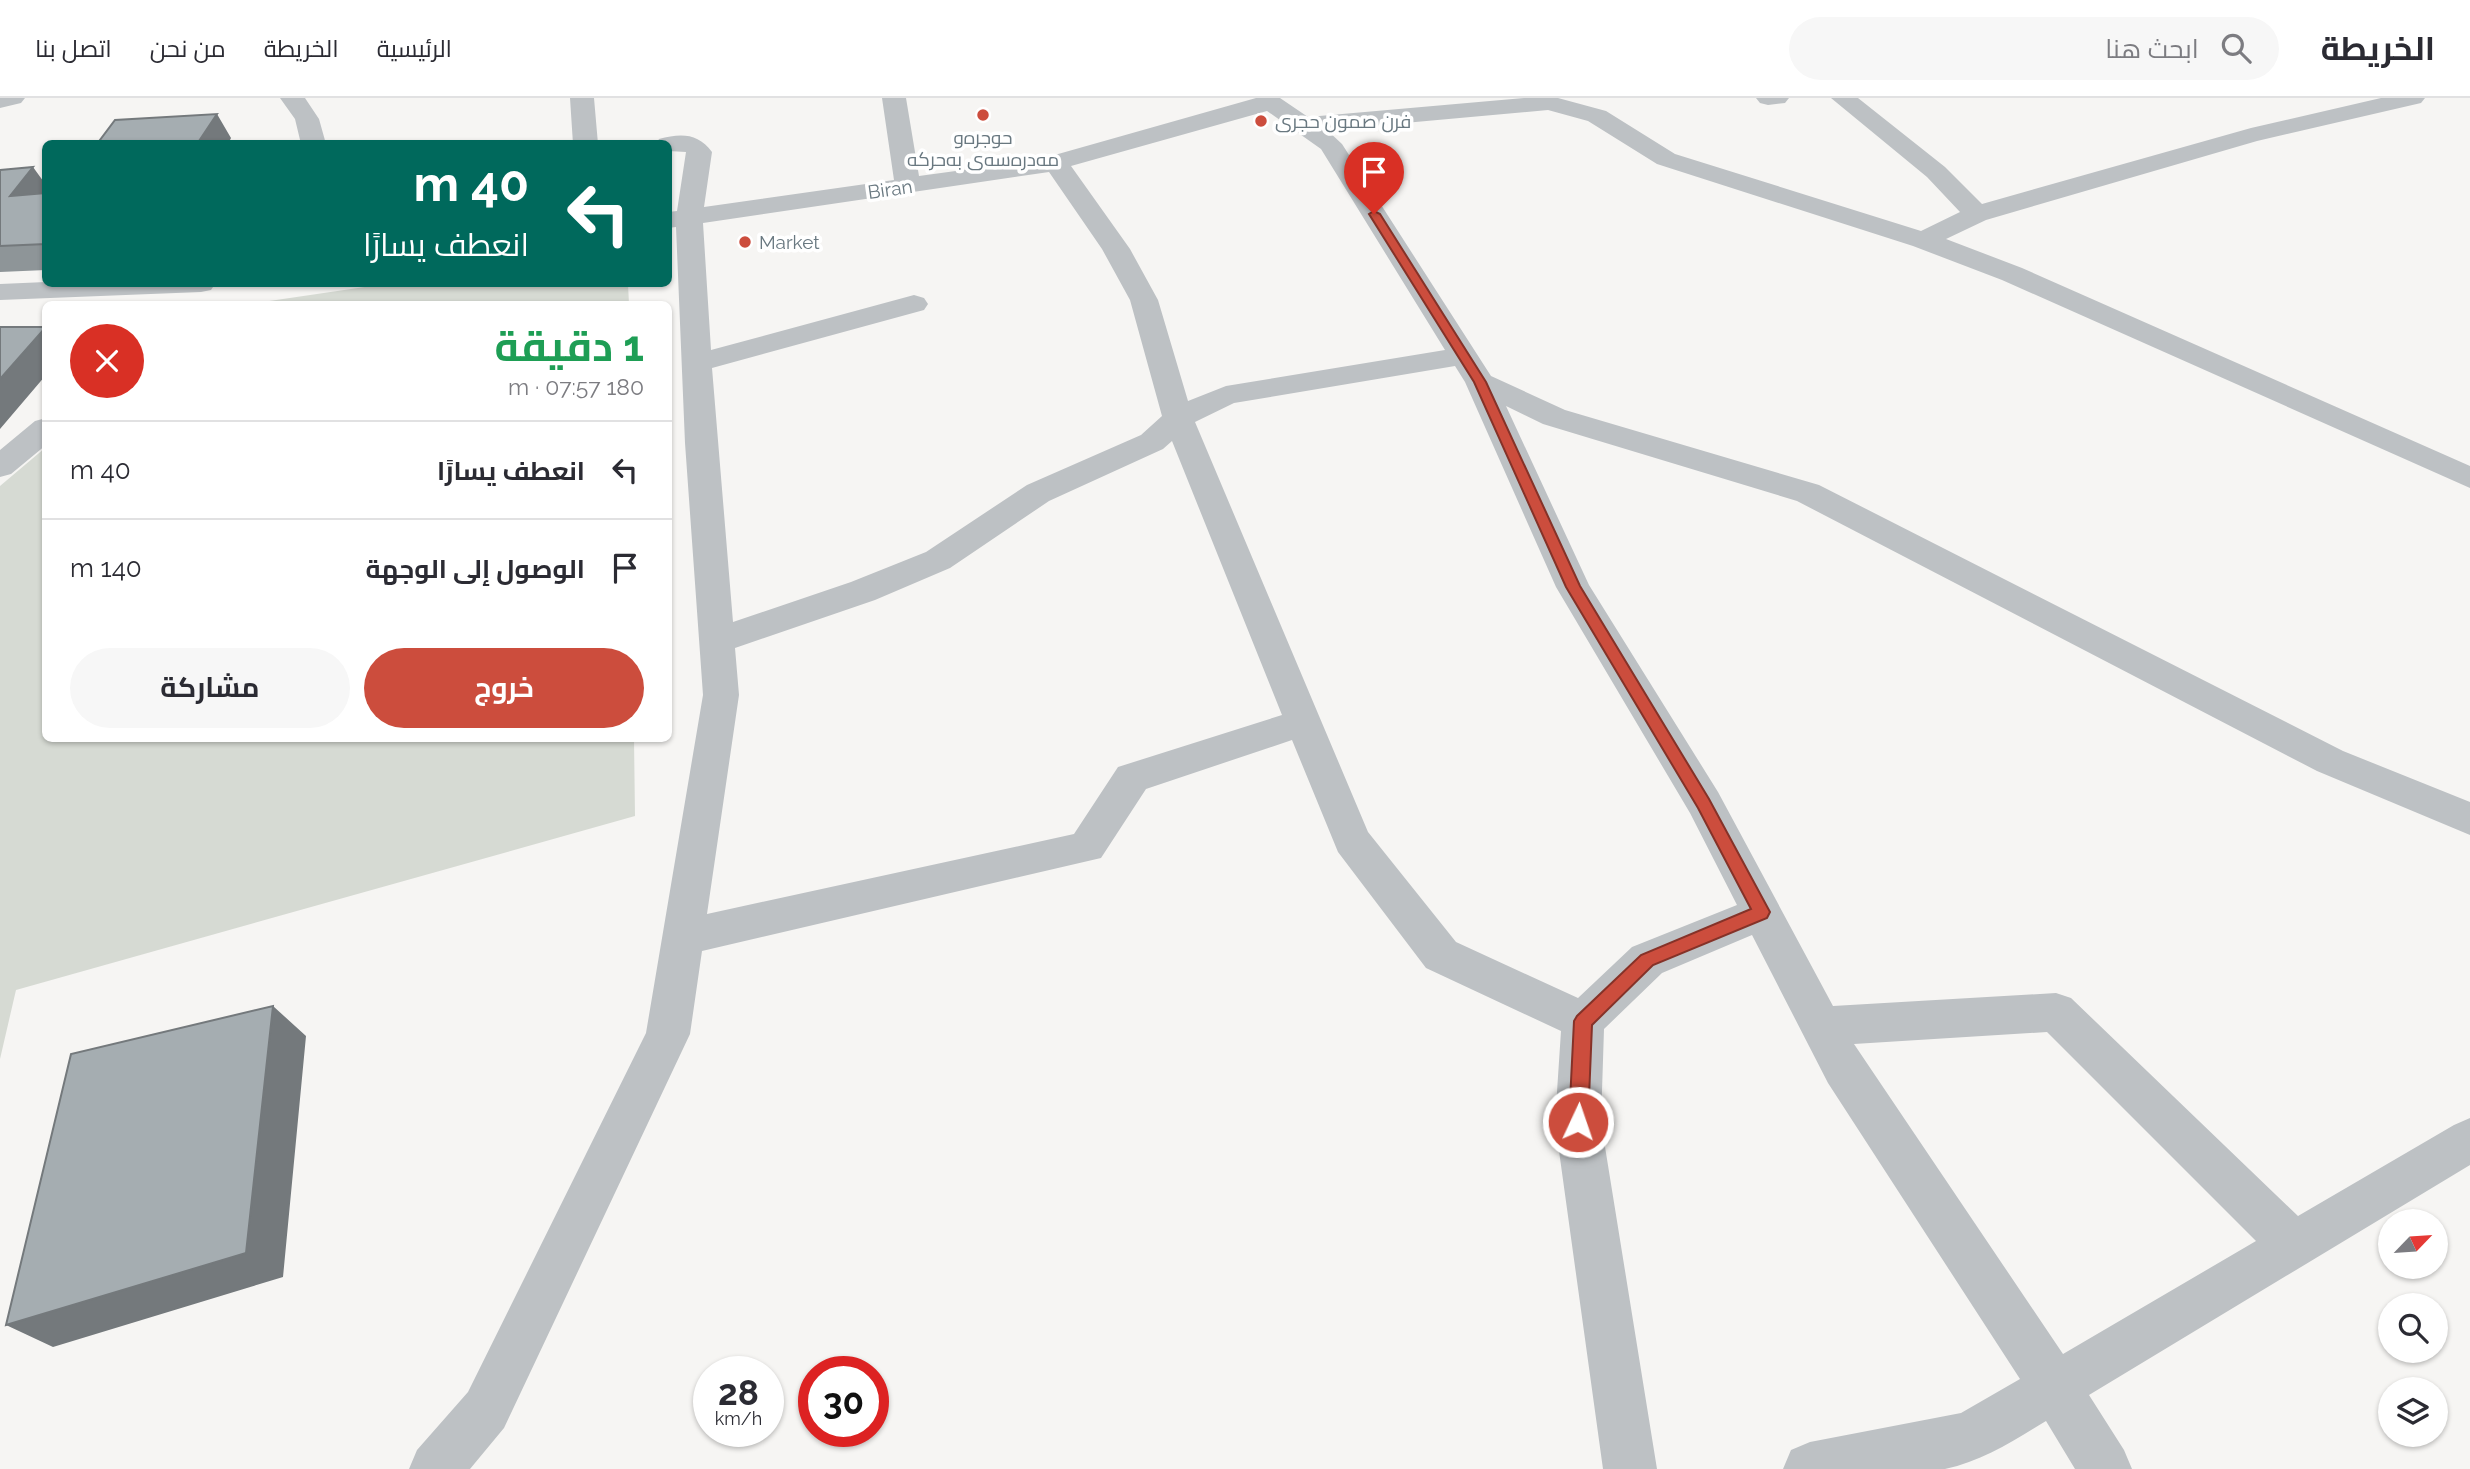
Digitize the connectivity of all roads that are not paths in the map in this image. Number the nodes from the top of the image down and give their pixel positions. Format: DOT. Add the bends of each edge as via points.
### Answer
graph roads {
  1 [pos="13,98"];
  2 [pos="292,98"];
  3 [pos="582,98"];
  4 [pos="894,98"];
  5 [pos="1602,98"];
  6 [pos="1768,98"];
  7 [pos="1777,98"];
  8 [pos="1843,98"];
  9 [pos="2413,98"];
  10 [pos="1270,100"];
  11 [pos="0,102"];
  12 [pos="1569,109"];
  13 [pos="1303,125"];
  14 [pos="313,140"];
  15 [pos="586,140"];
  16 [pos="672,144"];
  17 [pos="1055,162"];
  18 [pos="908,186"];
  19 [pos="1977,214"];
  20 [pos="679,218"];
  21 [pos="1923,240"];
  22 [pos="126,287"];
  23 [pos="210,287"];
  24 [pos="0,292"];
  25 [pos="193,301"];
  26 [pos="914,304"];
  27 [pos="696,363"];
  28 [pos="1472,369"];
  29 [pos="1178,418"];
  30 [pos="42,431"];
  31 [pos="0,467"];
  32 [pos="2470,478"];
  33 [pos="716,641"];
  34 [pos="1303,722"];
  35 [pos="2470,819"];
  36 [pos="1761,912"];
  37 [pos="683,937"];
  38 [pos="1583,1021"];
  39 [pos="1822,1026"];
  40 [pos="2470,1140"];
  41 [pos="2292,1244"];
  42 [pos="2055,1387"];
  43 [pos="436,1469"];
  44 [pos="1630,1469"];
  45 [pos="1810,1469"];
  46 [pos="2105,1469"];
  1 -- 11 [label="street"];
  2 -- 14 [label="street" via="307,118"];
  3 -- 15 [label="street"];
  4 -- 18 [label="street"];
  5 -- 12 [label="street"];
  6 -- 7 [label="street"];
  8 -- 19 [label="street" via="1936,172"];
  9 -- 19 [label="street" via="2251,135"];
  10 -- 13 [label="street"];
  10 -- 17 [label="street, Biran"];
  12 -- 13 [label="street" via="1549,103"];
  12 -- 21 [label="street" via="1597,116 1666,159"];
  13 -- 28 [label="street" via="1330,144"];
  16 -- 20 [label="street" via="694,144 699,152"];
  17 -- 18 [label="street, Biran"];
  17 -- 29 [label="street" via="1116,248 1144,300"];
  18 -- 20 [label="street, Biran"];
  19 -- 21 [label="street"];
  20 -- 27 [label="street"];
  21 -- 32 [label="street" via="2012,274"];
  22 -- 24 [label="street"];
  23 -- 25 [label="street"];
  26 -- 27 [label="street"];
  27 -- 33 [label="street"];
  28 -- 29 [label="street" via="1226,396"];
  28 -- 35 [label="street" via="1554,417 1808,493 2330,761"];
  28 -- 36 [label="street" via="1573,587 1704,803"];
  29 -- 33 [label="street" via="1152,442 1038,493 938,560"];
  29 -- 34 [label="street"];
  30 -- 31 [label="street"];
  33 -- 37 [label="street" via="721,695"];
  34 -- 37 [label="street" via="1132,778 1087,847"];
  34 -- 38 [label="street" via="1352,841 1441,955"];
  36 -- 38 [label="street" via="1647,960"];
  36 -- 39 [label="street"];
  37 -- 43 [label="street" via="668,1034 486,1410"];
  38 -- 44 [label="street" via="1578,1122"];
  39 -- 41 [label="street" via="2056,1012"];
  39 -- 42 [label="street" via="1844,1069"];
  40 -- 41 [label="street"];
  41 -- 42 [label="street"];
  42 -- 45 [label="street" via="1969,1438"];
  42 -- 46 [label="street"];
}
